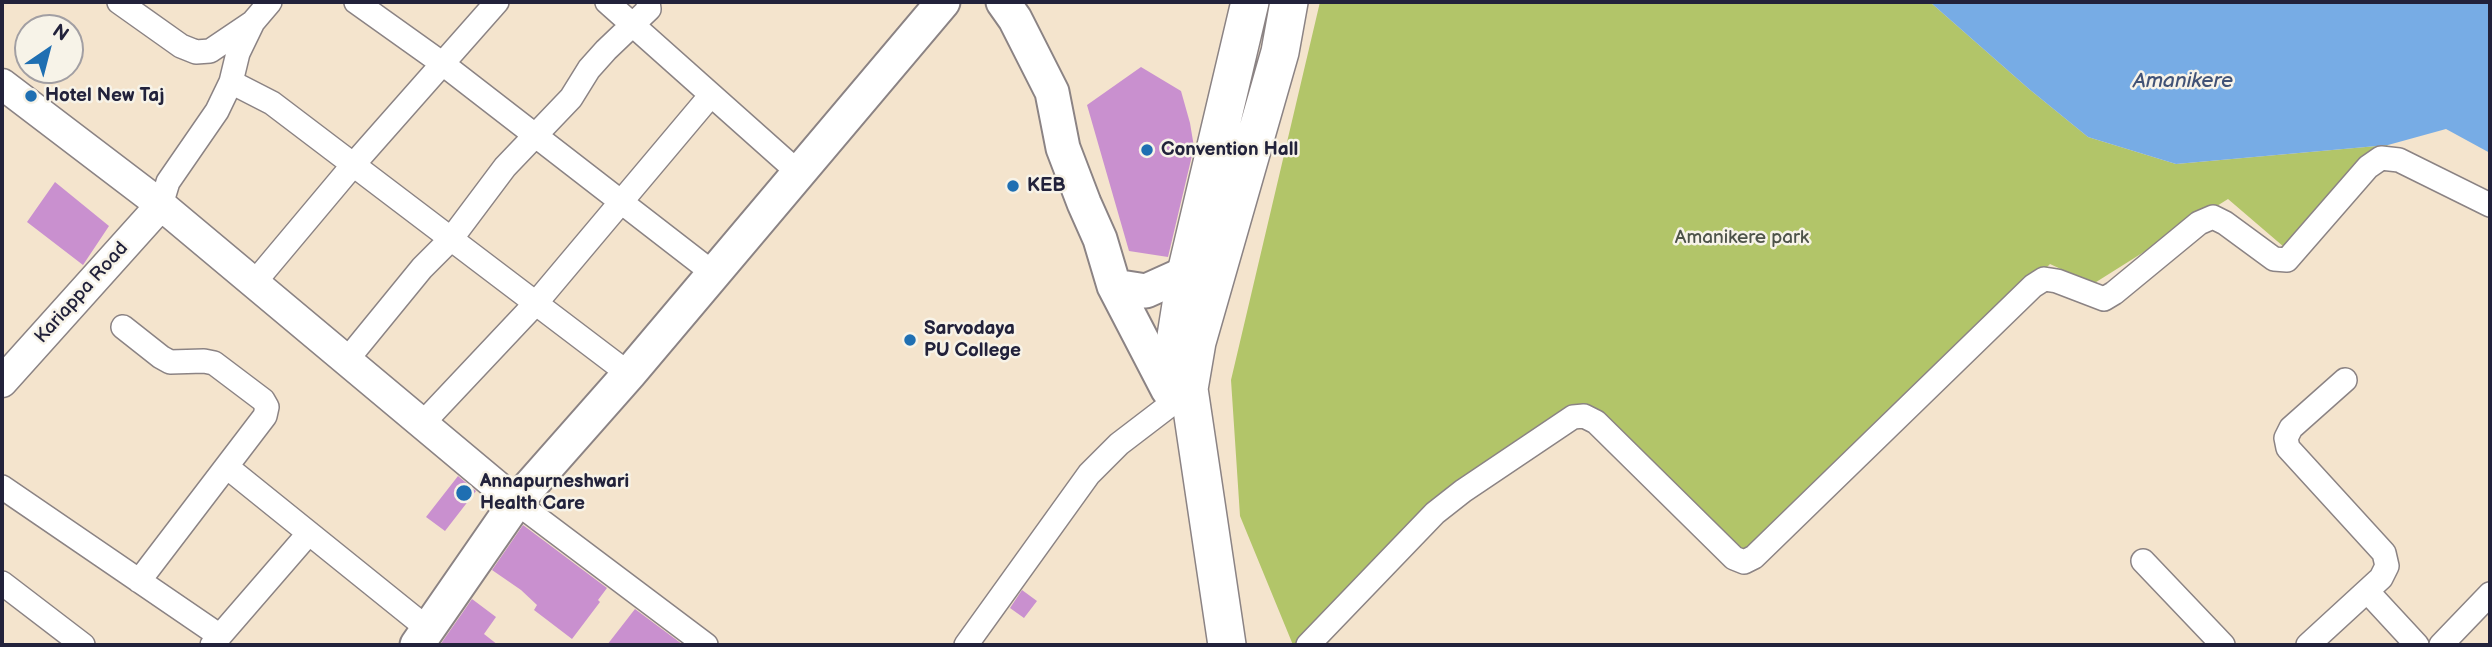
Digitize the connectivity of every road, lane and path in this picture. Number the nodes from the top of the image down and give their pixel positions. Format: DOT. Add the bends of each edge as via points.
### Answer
graph roads {
  1 [pos="119,2"];
  2 [pos="270,2"];
  3 [pos="356,2"];
  4 [pos="498,2"];
  5 [pos="607,2"];
  6 [pos="648,2"];
  7 [pos="943,2"];
  8 [pos="1003,2"];
  9 [pos="1250,2"];
  10 [pos="1289,2"];
  11 [pos="253,22"];
  12 [pos="632,25"];
  13 [pos="443,64"];
  14 [pos="232,82"];
  15 [pos="2,84"];
  16 [pos="710,95"];
  17 [pos="536,136"];
  18 [pos="353,165"];
  19 [pos="799,173"];
  20 [pos="621,202"];
  21 [pos="161,205"];
  22 [pos="2490,205"];
  23 [pos="451,239"];
  24 [pos="713,273"];
  25 [pos="1186,273"];
  26 [pos="254,283"];
  27 [pos="1114,286"];
  28 [pos="536,303"];
  29 [pos="123,327"];
  30 [pos="346,361"];
  31 [pos="629,374"];
  32 [pos="2346,380"];
  33 [pos="2,382"];
  34 [pos="1176,400"];
  35 [pos="422,424"];
  36 [pos="227,467"];
  37 [pos="2,487"];
  38 [pos="516,502"];
  39 [pos="309,533"];
  40 [pos="2143,561"];
  41 [pos="139,581"];
  42 [pos="2,583"];
  43 [pos="2367,591"];
  44 [pos="2490,594"];
  45 [pos="424,639"];
  46 [pos="216,640"];
  47 [pos="83,645"];
  48 [pos="706,645"];
  49 [pos="966,645"];
  50 [pos="1209,645"];
  51 [pos="1227,645"];
  52 [pos="1308,645"];
  53 [pos="2223,645"];
  54 [pos="2308,645"];
  55 [pos="2417,645"];
  56 [pos="2441,645"];
  1 -- 11 [label="street" via="196,52 210,51"];
  2 -- 11 [label="street"];
  3 -- 13 [label="street"];
  4 -- 13 [label="street"];
  5 -- 12 [label="street"];
  6 -- 12 [label="street" via="649,9"];
  7 -- 19 [label="main road"];
  8 -- 27 [label="main road" via="1052,92 1063,148"];
  9 -- 25 [label="main road"];
  10 -- 34 [label="main road" via="1280,52 1197,342 1189,389"];
  11 -- 14 [label="street" via="238,53"];
  12 -- 16 [label="street"];
  12 -- 17 [label="street" via="589,69 571,98"];
  13 -- 17 [label="street"];
  13 -- 18 [label="street"];
  14 -- 18 [label="street" via="272,103"];
  14 -- 21 [label="street" via="168,182"];
  15 -- 21 [label="street"];
  16 -- 19 [label="street"];
  16 -- 20 [label="street"];
  17 -- 20 [label="street"];
  17 -- 23 [label="street" via="505,167"];
  18 -- 23 [label="street"];
  18 -- 26 [label="street"];
  19 -- 24 [label="main road"];
  20 -- 24 [label="street"];
  20 -- 28 [label="street"];
  21 -- 26 [label="street"];
  21 -- 33 [label="street, Kariappa Road"];
  22 -- 52 [label="street" via="2399,160 2381,158 2287,260 2274,259 2213,217 2199,223 2104,299 2044,279 1755,557 1744,562 1734,558 1596,422 1573,417 1435,513"];
  23 -- 28 [label="street"];
  23 -- 30 [label="street"];
  24 -- 31 [label="main road"];
  25 -- 27 [label="main road" via="1146,291"];
  25 -- 34 [label="main road"];
  26 -- 30 [label="street"];
  27 -- 34 [label="main road"];
  28 -- 31 [label="street"];
  28 -- 35 [label="street"];
  29 -- 36 [label="street" via="170,362 214,363 263,400 265,416"];
  30 -- 35 [label="street"];
  31 -- 38 [label="main road"];
  32 -- 43 [label="street" via="2291,428 2286,438 2288,448 2384,554 2387,566"];
  34 -- 49 [label="street" via="1089,474"];
  34 -- 50 [label="main road"];
  34 -- 51 [label="main road"];
  35 -- 38 [label="street"];
  36 -- 39 [label="street"];
  36 -- 41 [label="street"];
  37 -- 41 [label="street"];
  38 -- 45 [label="main road"];
  38 -- 48 [label="street"];
  39 -- 45 [label="street"];
  39 -- 46 [label="street"];
  40 -- 53 [label="street"];
  41 -- 46 [label="street"];
  42 -- 47 [label="street"];
  43 -- 54 [label="street"];
  43 -- 55 [label="street"];
  44 -- 56 [label="street"];
}
